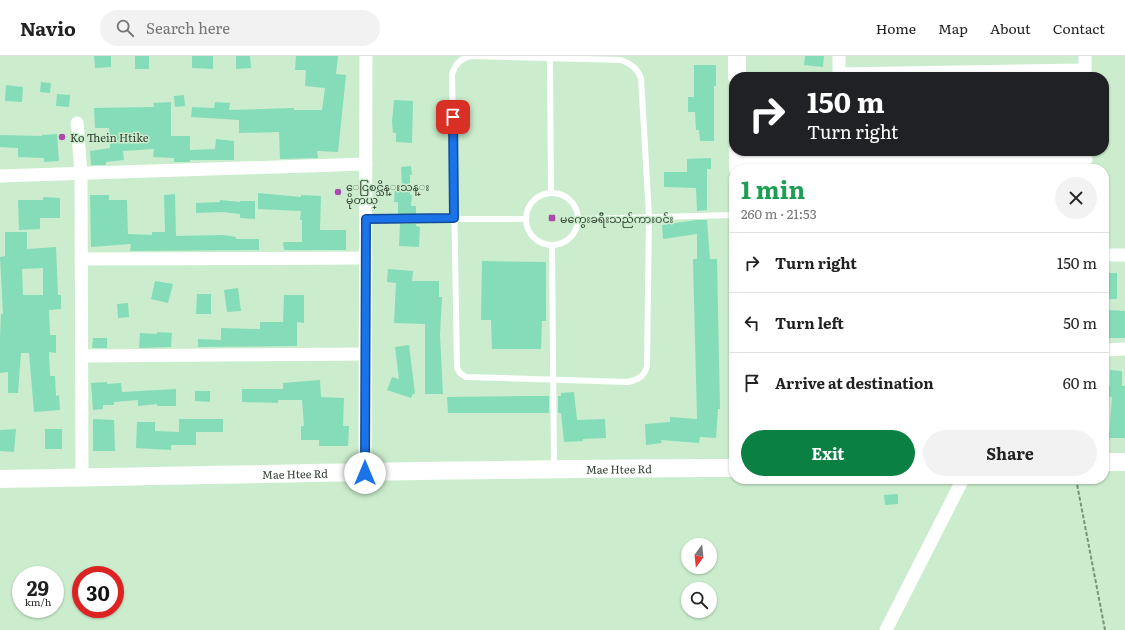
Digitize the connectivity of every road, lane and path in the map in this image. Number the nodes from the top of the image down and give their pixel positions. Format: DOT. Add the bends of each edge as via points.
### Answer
graph roads {
  1 [pos="366,56"];
  2 [pos="737,56"];
  3 [pos="840,56"];
  4 [pos="1085,56"];
  5 [pos="550,57"];
  6 [pos="737,72"];
  7 [pos="839,72"];
  8 [pos="1085,72"];
  9 [pos="77,123"];
  10 [pos="1086,160"];
  11 [pos="738,161"];
  12 [pos="840,161"];
  13 [pos="366,164"];
  14 [pos="80,173"];
  15 [pos="0,176"];
  16 [pos="551,193"];
  17 [pos="729,215"];
  18 [pos="649,216"];
  19 [pos="454,218"];
  20 [pos="578,218"];
  21 [pos="366,219"];
  22 [pos="526,219"];
  23 [pos="552,245"];
  24 [pos="1109,255"];
  25 [pos="1125,255"];
  26 [pos="366,258"];
  27 [pos="81,259"];
  28 [pos="1109,350"];
  29 [pos="1125,350"];
  30 [pos="366,354"];
  31 [pos="82,356"];
  32 [pos="552,380"];
  33 [pos="1109,462"];
  34 [pos="1125,462"];
  35 [pos="554,468"];
  36 [pos="729,468"];
  37 [pos="365,473"];
  38 [pos="82,477"];
  39 [pos="0,479"];
  40 [pos="960,484"];
  41 [pos="1077,484"];
  42 [pos="886,630"];
  43 [pos="1105,630"];
  1 -- 13 [label="street"];
  2 -- 6 [label="street"];
  3 -- 7 [label="street"];
  4 -- 8 [label="street"];
  5 -- 16 [label="lane"];
  5 -- 18 [label="lane" via="621,60 638,70 642,78"];
  5 -- 19 [label="lane" via="471,56 462,58 456,64 452,74"];
  9 -- 14 [label="street"];
  10 -- 12 [label="street"];
  11 -- 12 [label="street"];
  13 -- 14 [label="street"];
  13 -- 21 [label="street"];
  14 -- 15 [label="street"];
  14 -- 27 [label="street"];
  16 -- 20 [label="lane" via="570,200"];
  16 -- 22 [label="lane" via="533,201"];
  17 -- 18 [label="lane"];
  18 -- 20 [label="lane"];
  18 -- 32 [label="lane" via="645,374 628,382"];
  19 -- 21 [label="lane"];
  19 -- 22 [label="lane"];
  19 -- 32 [label="lane" via="456,368 466,377"];
  20 -- 23 [label="lane" via="570,237"];
  21 -- 26 [label="street"];
  22 -- 23 [label="lane" via="529,232 545,244"];
  23 -- 32 [label="lane"];
  24 -- 25 [label="street"];
  26 -- 27 [label="street"];
  26 -- 30 [label="street"];
  27 -- 31 [label="street"];
  28 -- 29 [label="street"];
  30 -- 31 [label="street"];
  30 -- 37 [label="street"];
  31 -- 38 [label="street"];
  32 -- 35 [label="lane"];
  33 -- 34 [label="street"];
  35 -- 36 [label="street, Mae Htee Rd"];
  35 -- 37 [label="street, Mae Htee Rd"];
  37 -- 38 [label="street, Mae Htee Rd"];
  38 -- 39 [label="street, Mae Htee Rd"];
  40 -- 42 [label="street"];
  41 -- 43 [label="path"];
}
